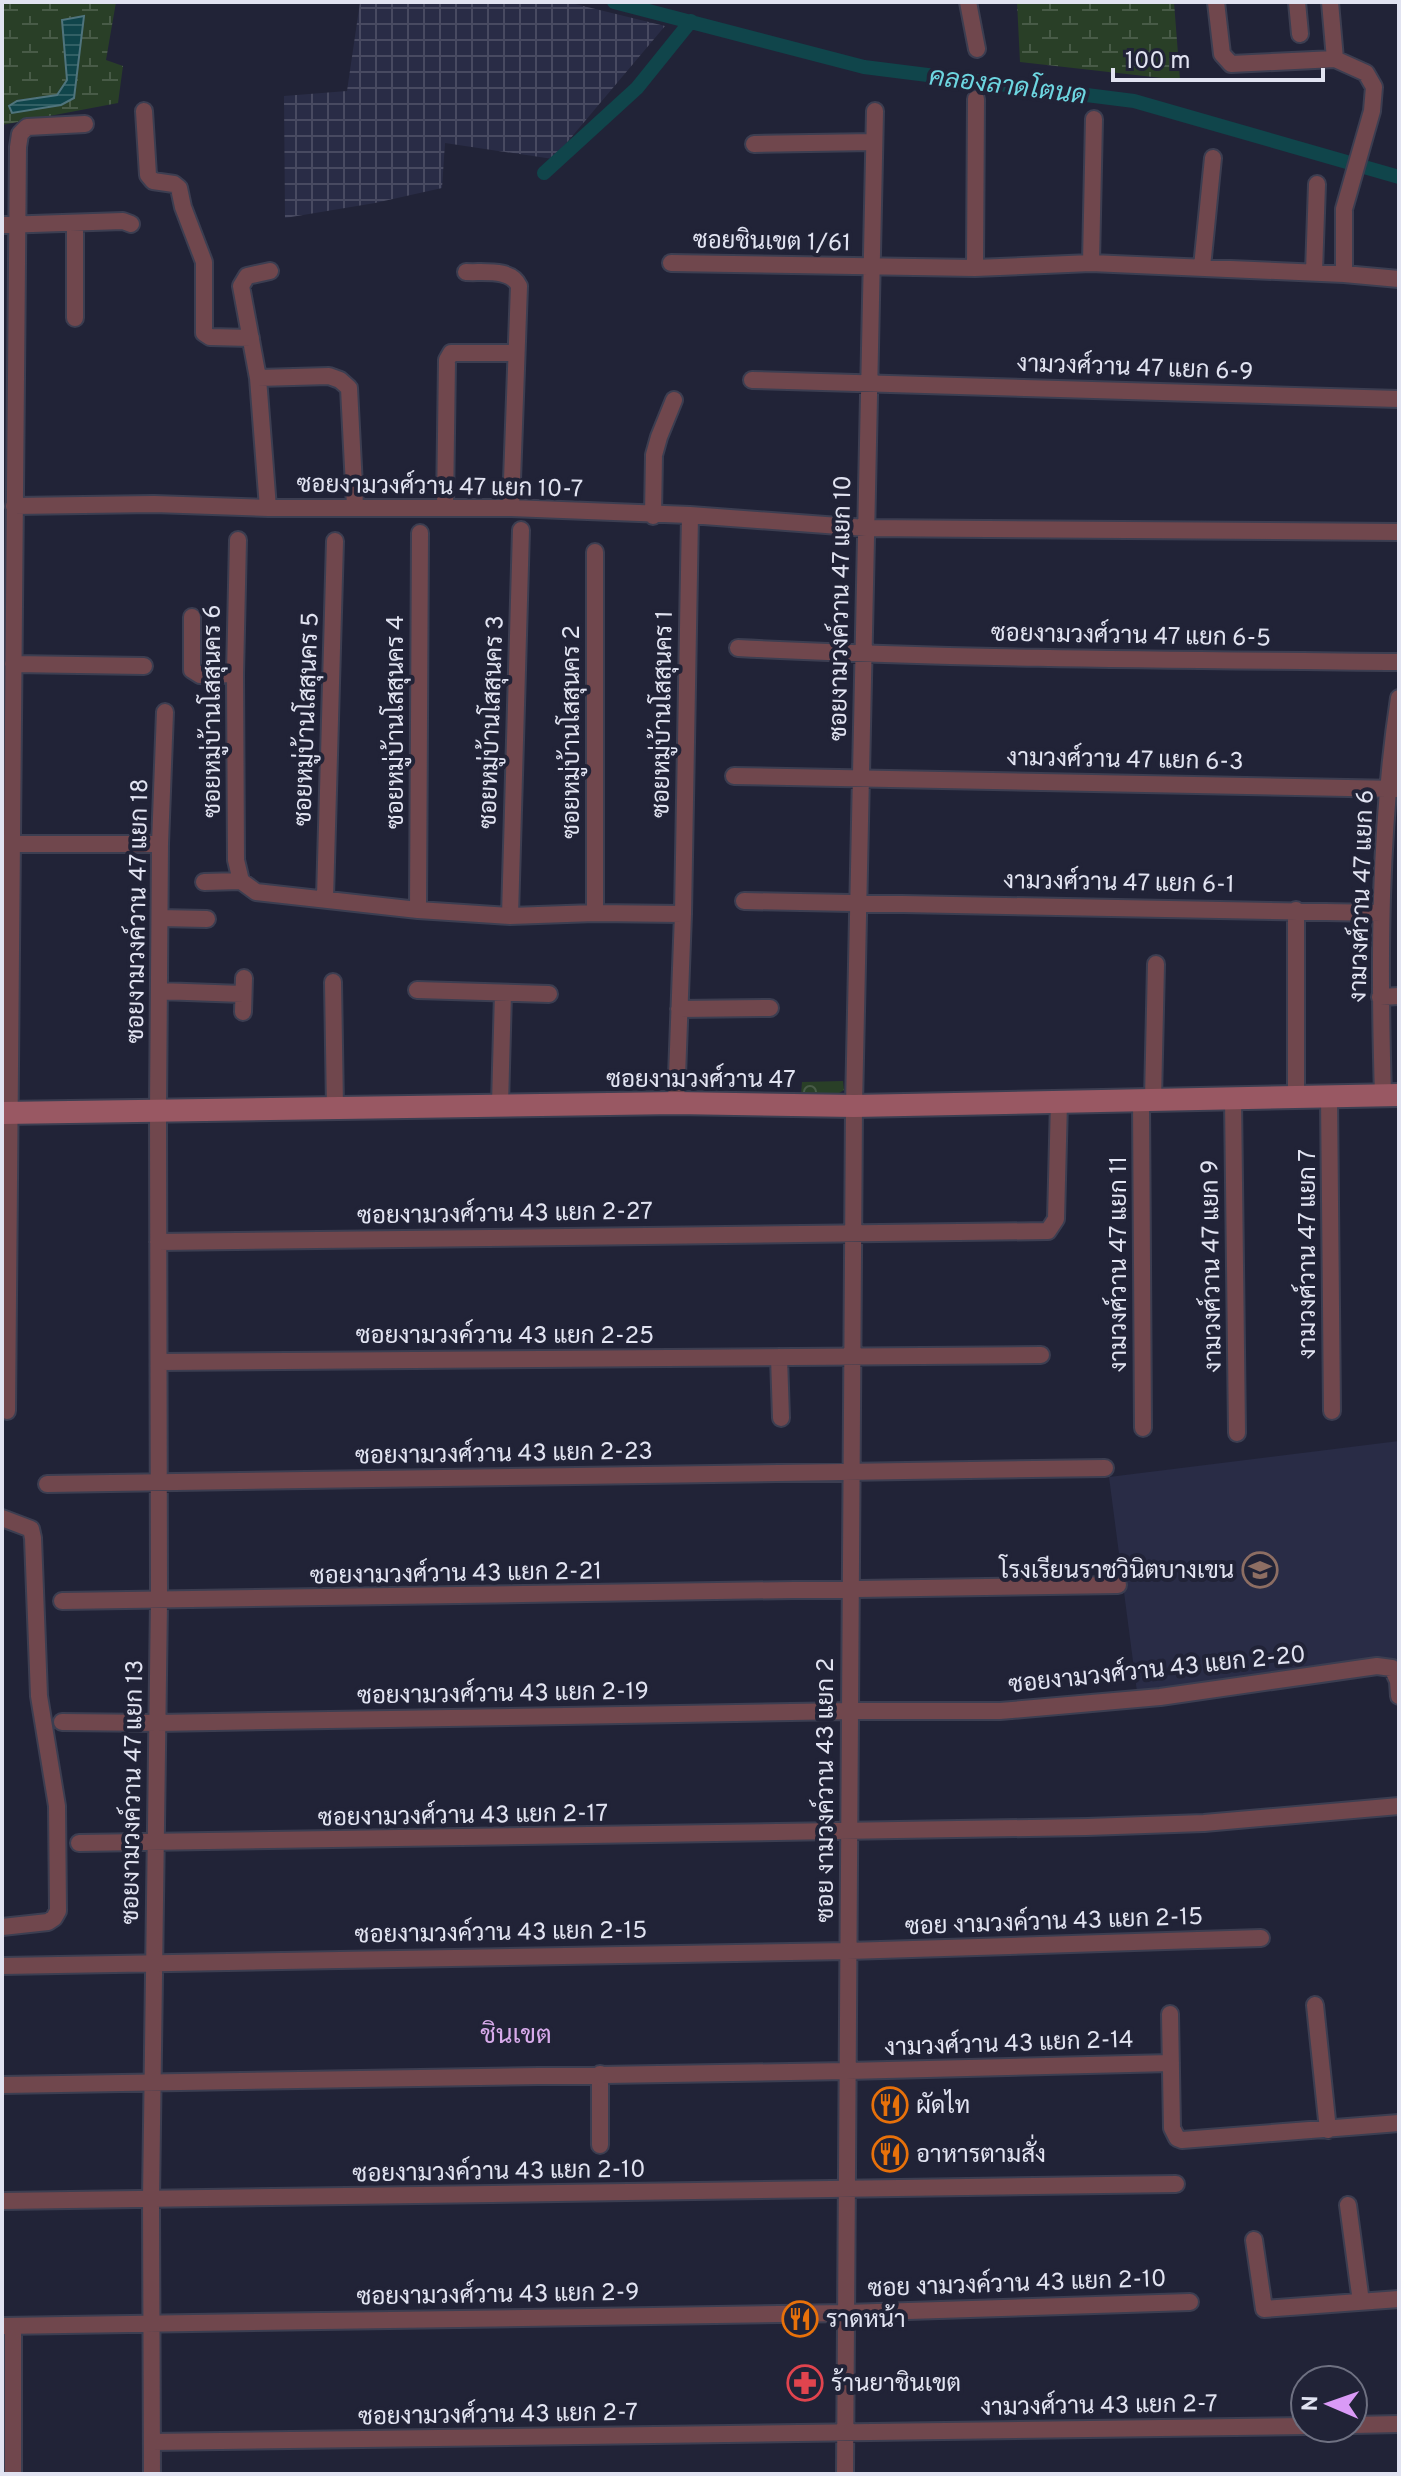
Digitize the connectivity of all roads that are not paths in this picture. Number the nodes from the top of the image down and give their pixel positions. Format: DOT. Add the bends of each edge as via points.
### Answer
graph roads {
  1 [pos="968,2"];
  2 [pos="1216,2"];
  3 [pos="1297,2"];
  4 [pos="1330,2"];
  5 [pos="1300,34"];
  6 [pos="977,49"];
  7 [pos="1335,59"];
  8 [pos="976,99"];
  9 [pos="144,111"];
  10 [pos="875,111"];
  11 [pos="1094,119"];
  12 [pos="85,124"];
  13 [pos="874,142"];
  14 [pos="754,144"];
  15 [pos="1213,158"];
  16 [pos="1317,184"];
  17 [pos="75,223"];
  18 [pos="9,224"];
  19 [pos="131,224"];
  20 [pos="671,263"];
  21 [pos="1091,263"];
  22 [pos="872,266"];
  23 [pos="1202,267"];
  24 [pos="975,268"];
  25 [pos="270,271"];
  26 [pos="466,272"];
  27 [pos="1314,272"];
  28 [pos="1344,274"];
  29 [pos="1399,279"];
  30 [pos="75,318"];
  31 [pos="251,338"];
  32 [pos="516,353"];
  33 [pos="258,378"];
  34 [pos="752,380"];
  35 [pos="869,384"];
  36 [pos="1399,399"];
  37 [pos="674,400"];
  38 [pos="14,506"];
  39 [pos="355,506"];
  40 [pos="445,507"];
  41 [pos="268,508"];
  42 [pos="511,508"];
  43 [pos="690,515"];
  44 [pos="653,516"];
  45 [pos="866,528"];
  46 [pos="521,530"];
  47 [pos="1399,532"];
  48 [pos="420,533"];
  49 [pos="238,540"];
  50 [pos="335,541"];
  51 [pos="595,552"];
  52 [pos="192,617"];
  53 [pos="738,648"];
  54 [pos="863,654"];
  55 [pos="1399,662"];
  56 [pos="13,664"];
  57 [pos="144,666"];
  58 [pos="235,674"];
  59 [pos="1399,698"];
  60 [pos="165,712"];
  61 [pos="734,776"];
  62 [pos="860,777"];
  63 [pos="1394,789"];
  64 [pos="6,844"];
  65 [pos="160,844"];
  66 [pos="241,881"];
  67 [pos="204,882"];
  68 [pos="325,898"];
  69 [pos="744,901"];
  70 [pos="857,901"];
  71 [pos="418,910"];
  72 [pos="1296,910"];
  73 [pos="595,913"];
  74 [pos="1381,913"];
  75 [pos="683,914"];
  76 [pos="510,916"];
  77 [pos="160,918"];
  78 [pos="207,919"];
  79 [pos="1156,964"];
  80 [pos="333,982"];
  81 [pos="417,990"];
  82 [pos="159,991"];
  83 [pos="503,993"];
  84 [pos="549,994"];
  85 [pos="1399,996"];
  86 [pos="1380,997"];
  87 [pos="770,1008"];
  88 [pos="679,1009"];
  89 [pos="243,1012"];
  90 [pos="6,1064"];
  91 [pos="1391,1095"];
  92 [pos="1329,1096"];
  93 [pos="1296,1097"];
  94 [pos="1233,1098"];
  95 [pos="1147,1100"];
  96 [pos="1059,1102"];
  97 [pos="676,1103"];
  98 [pos="500,1105"];
  99 [pos="854,1106"];
  100 [pos="335,1108"];
  101 [pos="158,1111"];
  102 [pos="6,1113"];
  103 [pos="852,1233"];
  104 [pos="158,1242"];
  105 [pos="1041,1355"];
  106 [pos="852,1356"];
  107 [pos="779,1357"];
  108 [pos="159,1362"];
  109 [pos="7,1411"];
  110 [pos="1332,1411"];
  111 [pos="781,1418"];
  112 [pos="1143,1428"];
  113 [pos="1237,1433"];
  114 [pos="1105,1468"];
  115 [pos="851,1472"];
  116 [pos="158,1483"];
  117 [pos="47,1484"];
  118 [pos="2,1518"];
  119 [pos="1118,1585"];
  120 [pos="850,1591"];
  121 [pos="62,1601"];
  122 [pos="159,1601"];
  123 [pos="1399,1696"];
  124 [pos="849,1711"];
  125 [pos="62,1722"];
  126 [pos="157,1723"];
  127 [pos="1399,1806"];
  128 [pos="849,1832"];
  129 [pos="79,1843"];
  130 [pos="156,1844"];
  131 [pos="2,1927"];
  132 [pos="1261,1938"];
  133 [pos="848,1951"];
  134 [pos="154,1962"];
  135 [pos="2,1966"];
  136 [pos="1315,2005"];
  137 [pos="1170,2014"];
  138 [pos="1171,2063"];
  139 [pos="847,2071"];
  140 [pos="600,2074"];
  141 [pos="153,2082"];
  142 [pos="2,2085"];
  143 [pos="1399,2123"];
  144 [pos="1328,2130"];
  145 [pos="600,2145"];
  146 [pos="1176,2184"];
  147 [pos="847,2190"];
  148 [pos="151,2200"];
  149 [pos="2,2201"];
  150 [pos="1348,2205"];
  151 [pos="1254,2240"];
  152 [pos="1399,2299"];
  153 [pos="1190,2302"];
  154 [pos="1361,2302"];
  155 [pos="846,2313"];
  156 [pos="151,2324"];
  157 [pos="8,2326"];
  158 [pos="1399,2424"];
  159 [pos="1369,2425"];
  160 [pos="1289,2426"];
  161 [pos="845,2434"];
  162 [pos="152,2442"];
  163 [pos="8,2447"];
  164 [pos="13,2474"];
  165 [pos="152,2474"];
  166 [pos="845,2474"];
  1 -- 6 [label="street"];
  2 -- 7 [label="street" via="1222,54 1231,64"];
  3 -- 5 [label="street"];
  4 -- 7 [label="street"];
  7 -- 28 [label="street" via="1366,73 1374,87 1344,209"];
  8 -- 24 [label="street"];
  9 -- 31 [label="street" via="148,175 179,188 204,262 204,333"];
  10 -- 13 [label="street, ซอยงามวงค์วาน 47 แยก 10"];
  11 -- 21 [label="street"];
  12 -- 18 [label="street" via="27,127 20,134"];
  13 -- 14 [label="street"];
  13 -- 22 [label="street, ซอยงามวงค์วาน 47 แยก 10"];
  15 -- 23 [label="street"];
  16 -- 27 [label="street"];
  17 -- 18 [label="street"];
  17 -- 19 [label="street"];
  17 -- 30 [label="street"];
  18 -- 38 [label="street"];
  20 -- 22 [label="street, ซอยชินเขต 1/61"];
  21 -- 23 [label="street, ซอยชินเขต 1/61"];
  21 -- 24 [label="street, ซอยชินเขต 1/61"];
  22 -- 24 [label="street, ซอยชินเขต 1/61"];
  22 -- 35 [label="street, ซอยงามวงค์วาน 47 แยก 10"];
  23 -- 27 [label="street, ซอยชินเขต 1/61"];
  25 -- 31 [label="street" via="247,276 241,286"];
  26 -- 32 [label="street" via="516,279"];
  27 -- 28 [label="street, ซอยชินเขต 1/61"];
  28 -- 29 [label="street, ซอยชินเขต 1/61"];
  31 -- 33 [label="street"];
  32 -- 40 [label="street" via="451,353 447,360"];
  32 -- 42 [label="street"];
  33 -- 39 [label="street" via="329,376 349,388"];
  33 -- 41 [label="street"];
  34 -- 35 [label="street, งามวงศ์วาน 47 แยก 6-9"];
  35 -- 36 [label="street, งามวงศ์วาน 47 แยก 6-9"];
  35 -- 45 [label="street, ซอยงามวงค์วาน 47 แยก 10"];
  37 -- 44 [label="street" via="654,455"];
  38 -- 41 [label="street, ซอยงามวงศ์วาน 47 แยก 10-7"];
  38 -- 56 [label="street"];
  39 -- 40 [label="street, ซอยงามวงศ์วาน 47 แยก 10-7"];
  39 -- 41 [label="street, ซอยงามวงศ์วาน 47 แยก 10-7"];
  40 -- 42 [label="street, ซอยงามวงศ์วาน 47 แยก 10-7"];
  42 -- 44 [label="street, ซอยงามวงศ์วาน 47 แยก 10-7"];
  43 -- 44 [label="street, ซอยงามวงศ์วาน 47 แยก 10-7"];
  43 -- 45 [label="street, ซอยงามวงศ์วาน 47 แยก 10-7"];
  43 -- 75 [label="street, ซอยหมู่บ้านโสสุนคร 1"];
  45 -- 47 [label="street, ซอยงามวงศ์วาน 47 แยก 10-7"];
  45 -- 54 [label="street, ซอยงามวงค์วาน 47 แยก 10"];
  46 -- 76 [label="street, ซอยหมู่บ้านโสสุนคร 3"];
  48 -- 71 [label="street, ซอยหมู่บ้านโสสุนคร 4"];
  49 -- 58 [label="street, ซอยหมู่บ้านโสสุนคร 6"];
  50 -- 68 [label="street, ซอยหมู่บ้านโสสุนคร 5"];
  51 -- 73 [label="street, ซอยหมู่บ้านโสสุนคร 2"];
  52 -- 58 [label="street" via="195,674"];
  53 -- 54 [label="street, ซอยงามวงศ์วาน 47 แยก 6-5"];
  54 -- 55 [label="street, ซอยงามวงศ์วาน 47 แยก 6-5"];
  54 -- 62 [label="street, ซอยงามวงค์วาน 47 แยก 10"];
  56 -- 57 [label="street"];
  56 -- 64 [label="street"];
  58 -- 66 [label="street, ซอยหมู่บ้านโสสุนคร 6" via="236,860"];
  59 -- 63 [label="street, งามวงศ์วาน 47 แยก 6"];
  60 -- 65 [label="street, ซอยงามวงค์วาน 47 แยก 18"];
  61 -- 62 [label="street, งามวงศ์วาน 47 แยก 6-3"];
  62 -- 63 [label="street, งามวงศ์วาน 47 แยก 6-3"];
  62 -- 70 [label="street, ซอยงามวงค์วาน 47 แยก 10"];
  63 -- 74 [label="street, งามวงศ์วาน 47 แยก 6"];
  64 -- 65 [label="street"];
  64 -- 90 [label="street"];
  65 -- 77 [label="street, ซอยงามวงค์วาน 47 แยก 18"];
  66 -- 67 [label="street"];
  66 -- 68 [label="street" via="256,892"];
  68 -- 71 [label="street"];
  69 -- 70 [label="street, งามวงศ์วาน 47 แยก 6-1"];
  70 -- 72 [label="street, งามวงศ์วาน 47 แยก 6-1"];
  70 -- 99 [label="street, ซอยงามวงค์วาน 47 แยก 10"];
  71 -- 76 [label="street"];
  72 -- 74 [label="street, งามวงศ์วาน 47 แยก 6-1"];
  72 -- 93 [label="street"];
  73 -- 75 [label="street"];
  73 -- 76 [label="street"];
  74 -- 86 [label="street, งามวงศ์วาน 47 แยก 6"];
  75 -- 88 [label="street, ซอยหมู่บ้านโสสุนคร 1"];
  77 -- 78 [label="street"];
  77 -- 82 [label="street, ซอยงามวงค์วาน 47 แยก 18"];
  79 -- 95 [label="street, งามวงศ์วาน 47 แยก 11"];
  80 -- 100 [label="street"];
  81 -- 83 [label="street"];
  82 -- 89 [label="street" via="243,986"];
  82 -- 101 [label="street, ซอยงามวงค์วาน 47 แยก 18"];
  83 -- 84 [label="street"];
  83 -- 98 [label="street"];
  85 -- 86 [label="street"];
  86 -- 91 [label="street, งามวงศ์วาน 47 แยก 6"];
  87 -- 88 [label="street"];
  88 -- 97 [label="street, ซอยหมู่บ้านโสสุนคร 1"];
  90 -- 102 [label="street"];
  91 -- 92 [label="street, ซอยงามวงศ์วาน 47"];
  92 -- 93 [label="street, ซอยงามวงศ์วาน 47"];
  92 -- 110 [label="street, งามวงศ์วาน 47 แยก 7"];
  93 -- 94 [label="street, ซอยงามวงศ์วาน 47"];
  94 -- 95 [label="street, ซอยงามวงศ์วาน 47"];
  94 -- 113 [label="street, งามวงศ์วาน 47 แยก 9"];
  95 -- 96 [label="street, ซอยงามวงศ์วาน 47"];
  95 -- 112 [label="street, งามวงศ์วาน 47 แยก 11"];
  96 -- 99 [label="street, ซอยงามวงศ์วาน 47"];
  96 -- 103 [label="street, ซอยงามวงศ์วาน 43 แยก 2-27" via="1056,1219 1048,1231"];
  97 -- 98 [label="street, ซอยงามวงศ์วาน 47"];
  97 -- 99 [label="street, ซอยงามวงศ์วาน 47"];
  98 -- 100 [label="street, ซอยงามวงศ์วาน 47"];
  99 -- 103 [label="street, ซอย งามวงค์วาน 43 แยก 2"];
  100 -- 101 [label="street, ซอยงามวงศ์วาน 47"];
  101 -- 102 [label="street, ซอยงามวงศ์วาน 47"];
  101 -- 104 [label="street, ซอยงามวงค์วาน 47 แยก 13"];
  102 -- 109 [label="street"];
  103 -- 104 [label="street, ซอยงามวงศ์วาน 43 แยก 2-27"];
  103 -- 106 [label="street, ซอย งามวงค์วาน 43 แยก 2"];
  104 -- 108 [label="street, ซอยงามวงค์วาน 47 แยก 13"];
  105 -- 106 [label="street, ซอยงามวงค์วาน 43 แยก 2-25"];
  106 -- 107 [label="street, ซอยงามวงค์วาน 43 แยก 2-25"];
  106 -- 115 [label="street, ซอย งามวงค์วาน 43 แยก 2"];
  107 -- 108 [label="street, ซอยงามวงค์วาน 43 แยก 2-25"];
  107 -- 111 [label="street"];
  108 -- 116 [label="street, ซอยงามวงค์วาน 47 แยก 13"];
  114 -- 115 [label="street, ซอยงามวงศ์วาน 43 แยก 2-23"];
  115 -- 116 [label="street, ซอยงามวงศ์วาน 43 แยก 2-23"];
  115 -- 120 [label="street, ซอย งามวงค์วาน 43 แยก 2"];
  116 -- 117 [label="street, ซอยงามวงศ์วาน 43 แยก 2-23"];
  116 -- 122 [label="street, ซอยงามวงค์วาน 47 แยก 13"];
  118 -- 131 [label="street" via="31,1529 39,1696 57,1806 58,1911 48,1922"];
  119 -- 120 [label="street, ซอยงามวงศ์วาน 43 แยก 2-21"];
  120 -- 122 [label="street, ซอยงามวงศ์วาน 43 แยก 2-21"];
  120 -- 124 [label="street, ซอย งามวงค์วาน 43 แยก 2"];
  121 -- 122 [label="street, ซอยงามวงศ์วาน 43 แยก 2-21"];
  122 -- 126 [label="street, ซอยงามวงค์วาน 47 แยก 13"];
  123 -- 124 [label="street, ซอยงามวงศ์วาน 43 แยก 2-20" via="1392,1668 1377,1666 1160,1697 1000,1711"];
  124 -- 126 [label="street, ซอยงามวงศ์วาน 43 แยก 2-19"];
  124 -- 128 [label="street, ซอย งามวงค์วาน 43 แยก 2"];
  125 -- 126 [label="street, ซอยงามวงศ์วาน 43 แยก 2-19"];
  126 -- 130 [label="street, ซอยงามวงค์วาน 47 แยก 13"];
  127 -- 128 [label="street, ซอยงามวงศ์วาน 43 แยก 2-17" via="1204,1823"];
  128 -- 130 [label="street, ซอยงามวงศ์วาน 43 แยก 2-17"];
  128 -- 133 [label="street, ซอย งามวงค์วาน 43 แยก 2"];
  129 -- 130 [label="street, ซอยงามวงศ์วาน 43 แยก 2-17"];
  130 -- 134 [label="street, ซอยงามวงค์วาน 47 แยก 13"];
  132 -- 133 [label="street, ซอย งามวงค์วาน 43 แยก 2-15"];
  133 -- 134 [label="street, ซอยงามวงค์วาน 43 แยก 2-15"];
  133 -- 139 [label="street, ซอย งามวงค์วาน 43 แยก 2"];
  134 -- 135 [label="street, ซอยงามวงค์วาน 43 แยก 2-15"];
  134 -- 141 [label="street, ซอยงามวงค์วาน 47 แยก 13"];
  136 -- 144 [label="street"];
  137 -- 138 [label="street"];
  138 -- 139 [label="street, งามวงศ์วาน 43 แยก 2-14"];
  138 -- 144 [label="street" via="1172,2128 1177,2138"];
  139 -- 140 [label="street, งามวงศ์วาน 43 แยก 2-14"];
  139 -- 147 [label="street, ซอย งามวงค์วาน 43 แยก 2"];
  140 -- 141 [label="street, งามวงศ์วาน 43 แยก 2-14"];
  140 -- 145 [label="street"];
  141 -- 142 [label="street, งามวงศ์วาน 43 แยก 2-14"];
  141 -- 148 [label="street, ซอยงามวงค์วาน 47 แยก 13"];
  143 -- 144 [label="street"];
  146 -- 147 [label="street, ซอยงามวงค์วาน 43 แยก 2-10"];
  147 -- 148 [label="street, ซอยงามวงค์วาน 43 แยก 2-10"];
  147 -- 155 [label="street, ซอย งามวงค์วาน 43 แยก 2"];
  148 -- 149 [label="street, ซอยงามวงค์วาน 43 แยก 2-10"];
  148 -- 156 [label="street, ซอยงามวงค์วาน 47 แยก 13"];
  150 -- 154 [label="street"];
  151 -- 154 [label="street" via="1264,2309"];
  152 -- 154 [label="street"];
  153 -- 155 [label="street, ซอย งามวงค์วาน 43 แยก 2-10"];
  155 -- 156 [label="street, ซอยงามวงศ์วาน 43 แยก 2-9"];
  155 -- 161 [label="street, ซอย งามวงค์วาน 43 แยก 2"];
  156 -- 157 [label="street, ซอยงามวงศ์วาน 43 แยก 2-9"];
  156 -- 162 [label="street, ซอยงามวงค์วาน 47 แยก 13"];
  157 -- 163 [label="street"];
  158 -- 159 [label="street"];
  160 -- 161 [label="street, งามวงศ์วาน 43 แยก 2-7"];
  161 -- 162 [label="street, ซอยงามวงศ์วาน 43 แยก 2-7"];
  161 -- 166 [label="street, ซอย งามวงค์วาน 43 แยก 2"];
  162 -- 165 [label="street, ซอยงามวงค์วาน 47 แยก 13"];
  163 -- 164 [label="street"];
}
